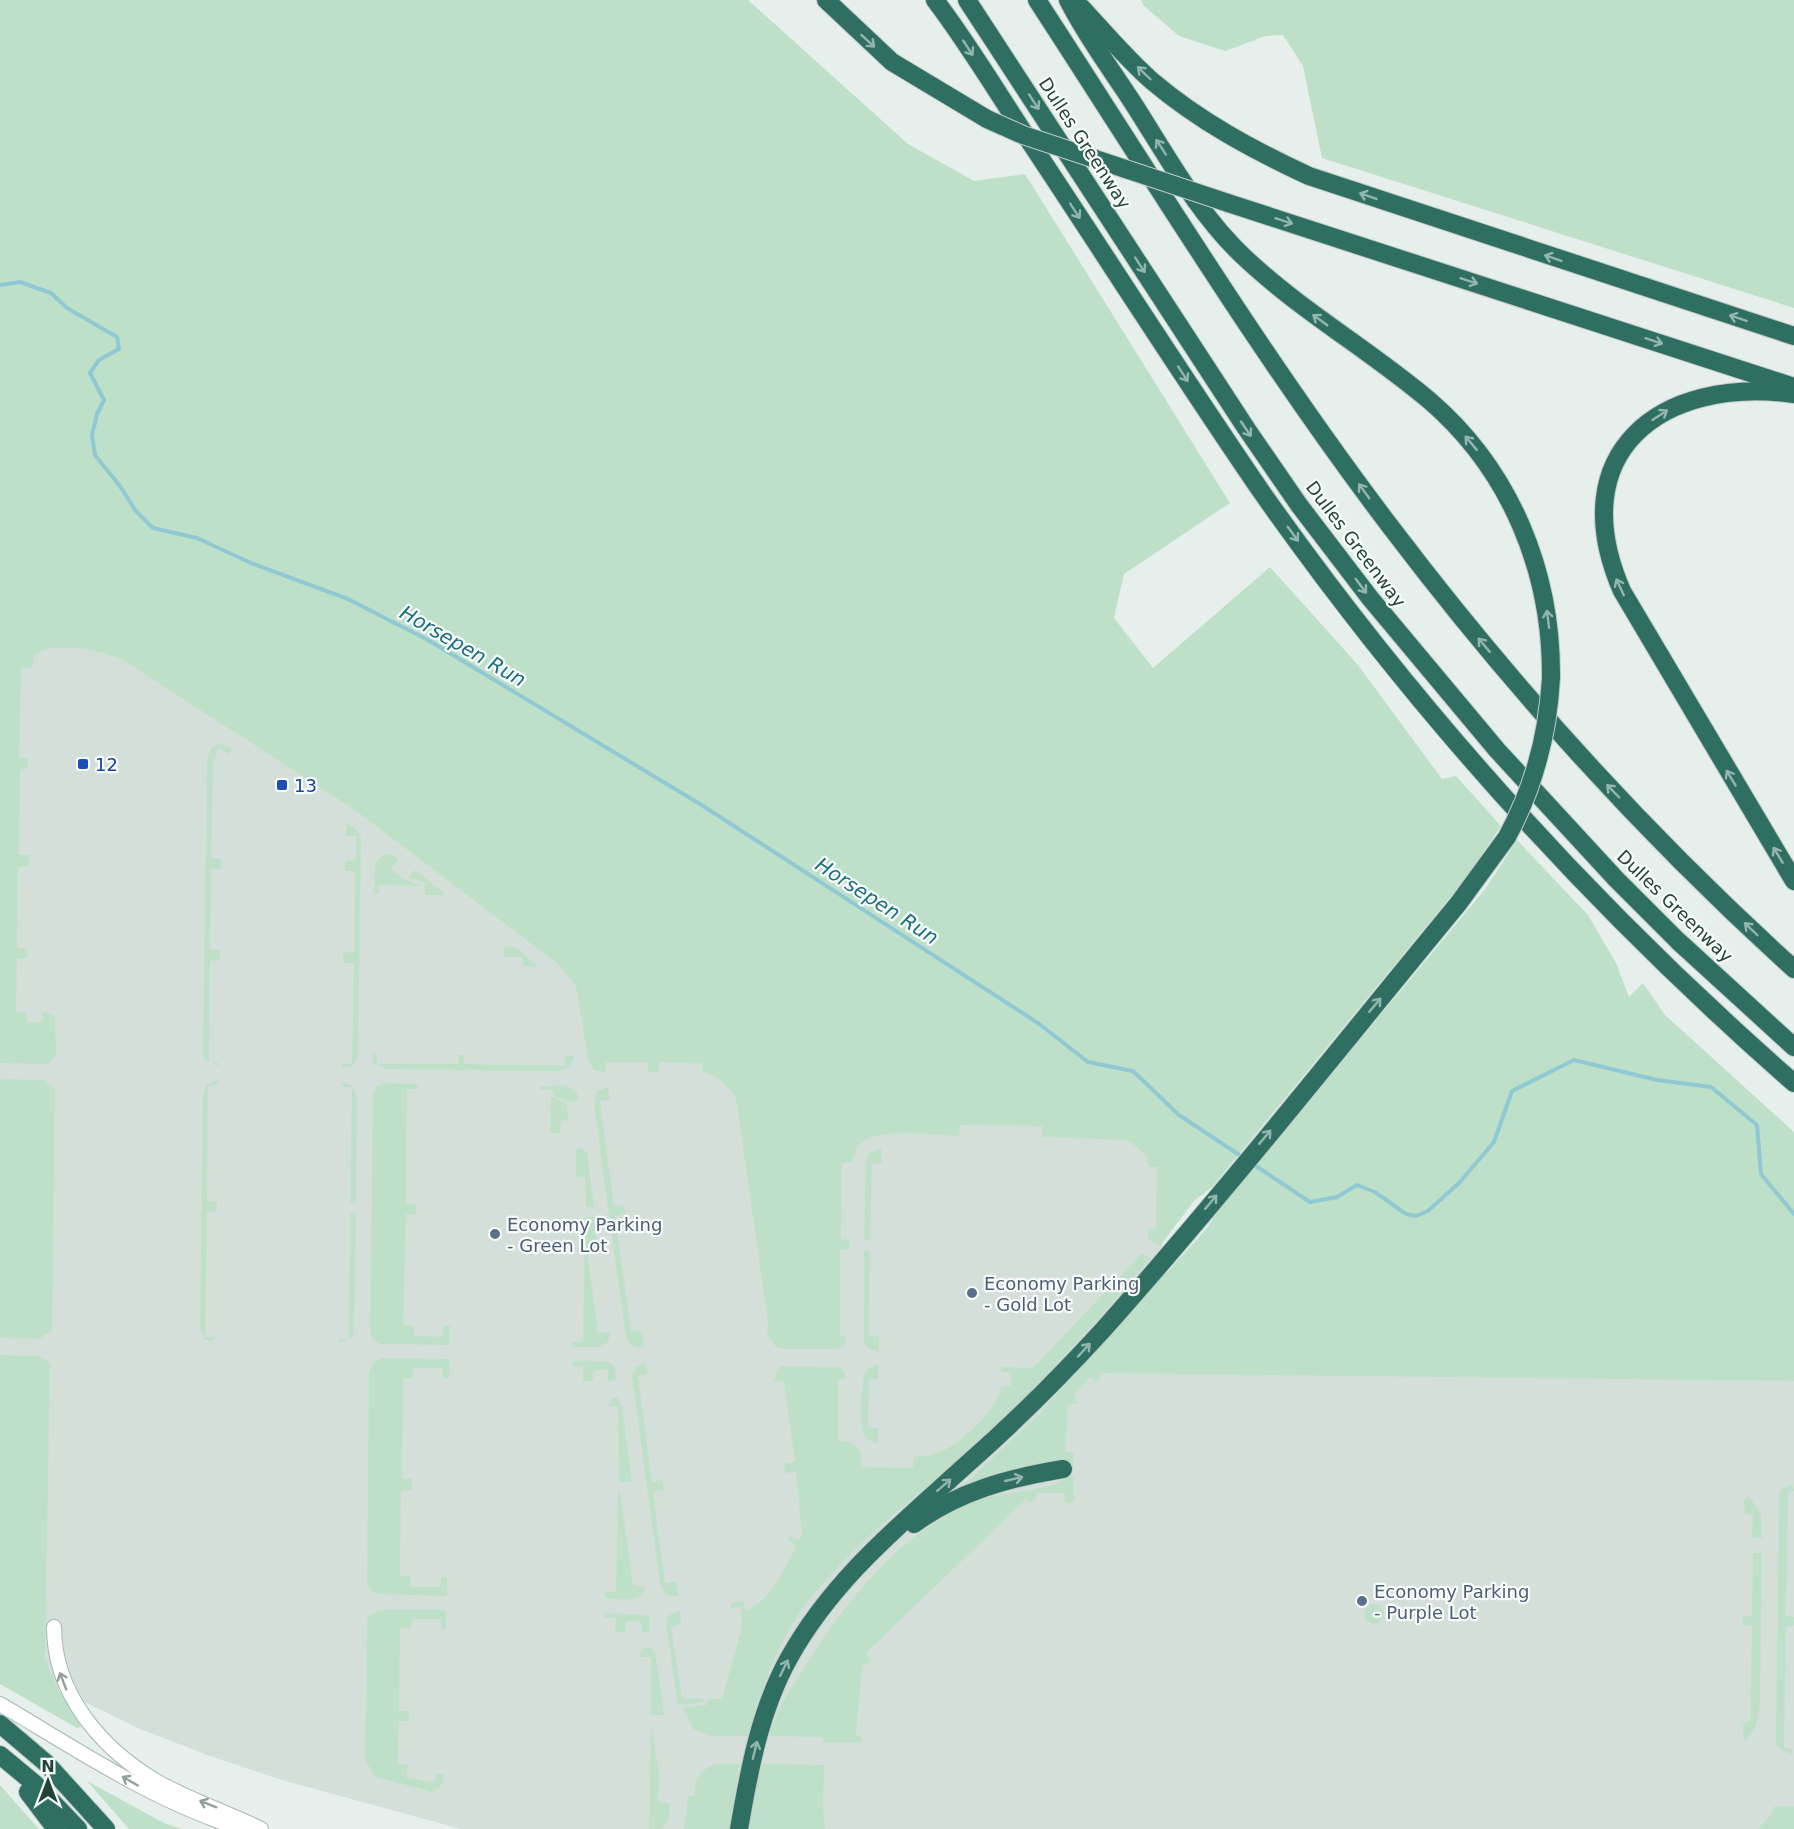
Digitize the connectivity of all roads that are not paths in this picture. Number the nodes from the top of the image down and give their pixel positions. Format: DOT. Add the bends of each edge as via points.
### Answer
graph roads {
  1 [pos="826,0"];
  2 [pos="935,0"];
  3 [pos="967,0"];
  4 [pos="1037,0"];
  5 [pos="1068,0"];
  6 [pos="1075,0"];
  7 [pos="1794,336"];
  8 [pos="1794,387"];
  9 [pos="1794,394"];
  10 [pos="1794,881"];
  11 [pos="1794,969"];
  12 [pos="1794,1047"];
  13 [pos="1794,1083"];
  14 [pos="1063,1469"];
  15 [pos="854,1567"];
  16 [pos="54,1627"];
  17 [pos="0,1704"];
  18 [pos="0,1724"];
  19 [pos="0,1755"];
  20 [pos="0,1766"];
  21 [pos="56,1829"];
  22 [pos="78,1829"];
  23 [pos="106,1829"];
  24 [pos="242,1829"];
  25 [pos="261,1829"];
  26 [pos="739,1829"];
  1 -- 8 [label="highway, one-way, bridge" via="892,62 987,119 1023,135"];
  2 -- 13 [label="highway, one-way" via="1232,448 1368,635 1478,769 1596,897 1719,1018"];
  3 -- 12 [label="highway, Dulles Greenway, one-way" via="1246,428 1370,598 1497,750 1616,879 1677,941"];
  11 -- 4 [label="highway, Dulles Greenway, one-way" via="1602,781 1437,588 1297,397"];
  15 -- 5 [label="highway, one-way, bridge" via="1039,1398 1119,1311 1458,904 1507,837 1524,801 1546,726 1551,678 1548,616 1537,564 1515,510 1482,458 1430,401 1295,301 1230,242 1185,183"];
  7 -- 6 [label="highway, one-way" via="1309,176 1270,158 1206,122 1152,81"];
  10 -- 9 [label="highway, one-way" via="1622,591 1607,554 1602,518 1615,463 1628,443 1653,419 1712,393 1747,390"];
  15 -- 14 [label="highway, one-way" via="923,1517 963,1495 1008,1480"];
  26 -- 15 [label="highway, one-way" via="762,1722 788,1659 825,1601"];
  25 -- 16 [label="street, one-way" via="157,1781 109,1744 67,1690 57,1660"];
  24 -- 17 [label="street, one-way" via="156,1795"];
  18 -- 23 [label="highway" via="46,1762"];
  19 -- 22 [label="highway" via="35,1784"];
  20 -- 21 [label="highway" via="38,1802"];
}
